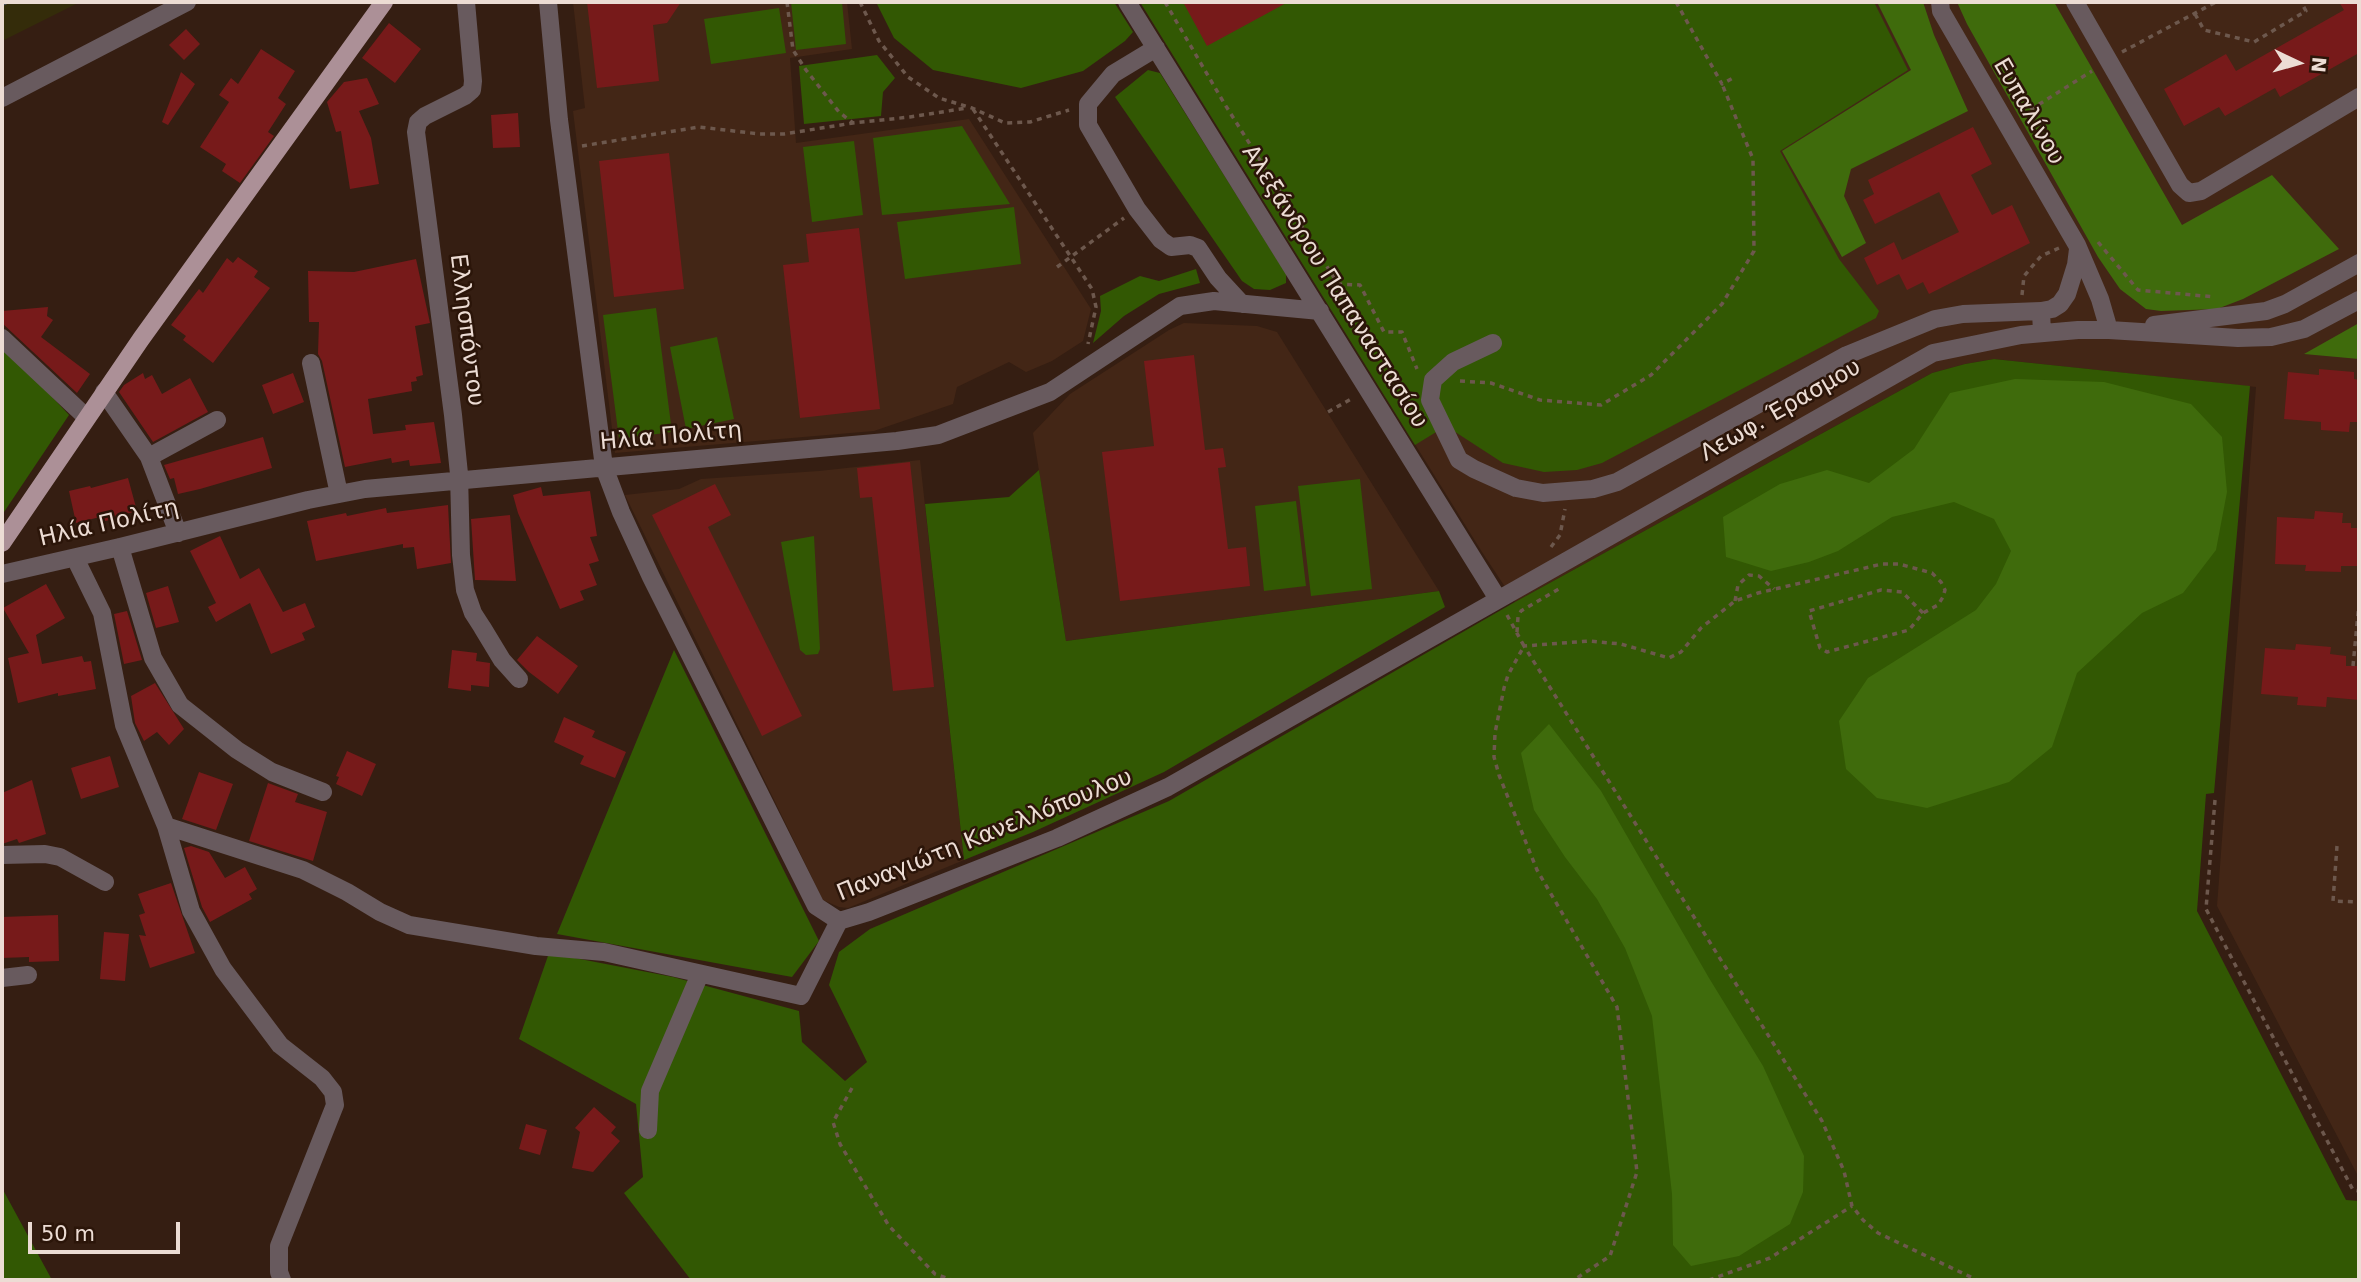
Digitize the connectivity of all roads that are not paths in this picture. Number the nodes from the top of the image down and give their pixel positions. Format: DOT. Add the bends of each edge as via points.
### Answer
graph roads {
  1 [pos="187,2"];
  2 [pos="384,2"];
  3 [pos="466,2"];
  4 [pos="548,2"];
  5 [pos="1127,2"];
  6 [pos="1940,2"];
  7 [pos="2076,2"];
  8 [pos="1156,48"];
  9 [pos="2359,97"];
  10 [pos="2,98"];
  11 [pos="2069,246"];
  12 [pos="2359,263"];
  13 [pos="2359,300"];
  14 [pos="1242,304"];
  15 [pos="1320,311"];
  16 [pos="2041,311"];
  17 [pos="2109,330"];
  18 [pos="2042,333"];
  19 [pos="2,338"];
  20 [pos="1493,343"];
  21 [pos="311,363"];
  22 [pos="104,392"];
  23 [pos="86,417"];
  24 [pos="217,420"];
  25 [pos="149,457"];
  26 [pos="604,467"];
  27 [pos="459,480"];
  28 [pos="339,494"];
  29 [pos="178,533"];
  30 [pos="2,543"];
  31 [pos="120,547"];
  32 [pos="75,558"];
  33 [pos="2,574"];
  34 [pos="1498,599"];
  35 [pos="519,678"];
  36 [pos="323,792"];
  37 [pos="166,826"];
  38 [pos="2,855"];
  39 [pos="105,882"];
  40 [pos="839,921"];
  41 [pos="700,974"];
  42 [pos="28,975"];
  43 [pos="2,978"];
  44 [pos="648,1130"];
  45 [pos="282,1280"];
  1 -- 10 [label="street"];
  2 -- 22 [label="main road"];
  3 -- 27 [label="street, Ελλησπόντου" via="472,90 425,116 416,132"];
  4 -- 26 [label="street"];
  5 -- 8 [label="street, Αλεξάνδρου Παπαναστασίου"];
  6 -- 11 [label="street, Ευπαλίνου"];
  7 -- 9 [label="street" via="2112,51 2180,185 2189,193 2201,191"];
  8 -- 14 [label="street" via="1113,74 1088,104 1088,125 1137,209 1161,240 1171,247 1198,248"];
  8 -- 15 [label="street, Αλεξάνδρου Παπαναστασίου"];
  11 -- 16 [label="street" via="2078,255 2067,294 2060,304"];
  11 -- 17 [label="street, Ευπαλίνου" via="2100,299"];
  12 -- 17 [label="street" via="2266,311"];
  13 -- 17 [label="street" via="2304,329 2271,337"];
  14 -- 15 [label="street, Ηλία Πολίτη"];
  14 -- 26 [label="street, Ηλία Πολίτη" via="1214,301 1180,306 1050,392 938,435"];
  15 -- 34 [label="street, Αλεξάνδρου Παπαναστασίου"];
  16 -- 18 [label="street"];
  16 -- 20 [label="street" via="1963,314 1886,338 1629,476 1580,491 1543,493 1516,488 1459,460 1430,400 1433,380 1453,362"];
  17 -- 18 [label="street, Λεωφ. Έρασμου"];
  18 -- 34 [label="street, Λεωφ. Έρασμου" via="1933,353"];
  19 -- 23 [label="street"];
  21 -- 28 [label="street"];
  22 -- 23 [label="main road"];
  22 -- 25 [label="street"];
  23 -- 30 [label="main road"];
  24 -- 25 [label="street"];
  25 -- 29 [label="street"];
  26 -- 27 [label="street, Ηλία Πολίτη"];
  26 -- 40 [label="street" via="651,577 816,906"];
  27 -- 28 [label="street, Ηλία Πολίτη"];
  27 -- 35 [label="street, Ελλησπόντου" via="467,598 502,660"];
  28 -- 29 [label="street, Ηλία Πολίτη"];
  29 -- 31 [label="street, Ηλία Πολίτη"];
  31 -- 32 [label="street, Ηλία Πολίτη"];
  31 -- 36 [label="street" via="153,658 180,705 272,772"];
  32 -- 33 [label="street, Ηλία Πολίτη"];
  32 -- 37 [label="street" via="102,613 124,725"];
  34 -- 40 [label="street, Παναγιώτη Κανελλόπουλου" via="1168,787 1057,838"];
  37 -- 41 [label="street, Παναγιώτη Κανελλόπουλου" via="303,870 409,925 536,946 604,951"];
  37 -- 45 [label="street" via="191,911 223,969 280,1045 322,1078 333,1093 335,1105 279,1246"];
  38 -- 39 [label="street" via="60,857"];
  40 -- 41 [label="street, Παναγιώτη Κανελλόπουλου" via="801,996"];
  41 -- 44 [label="street" via="649,1091"];
  42 -- 43 [label="street"];
}
